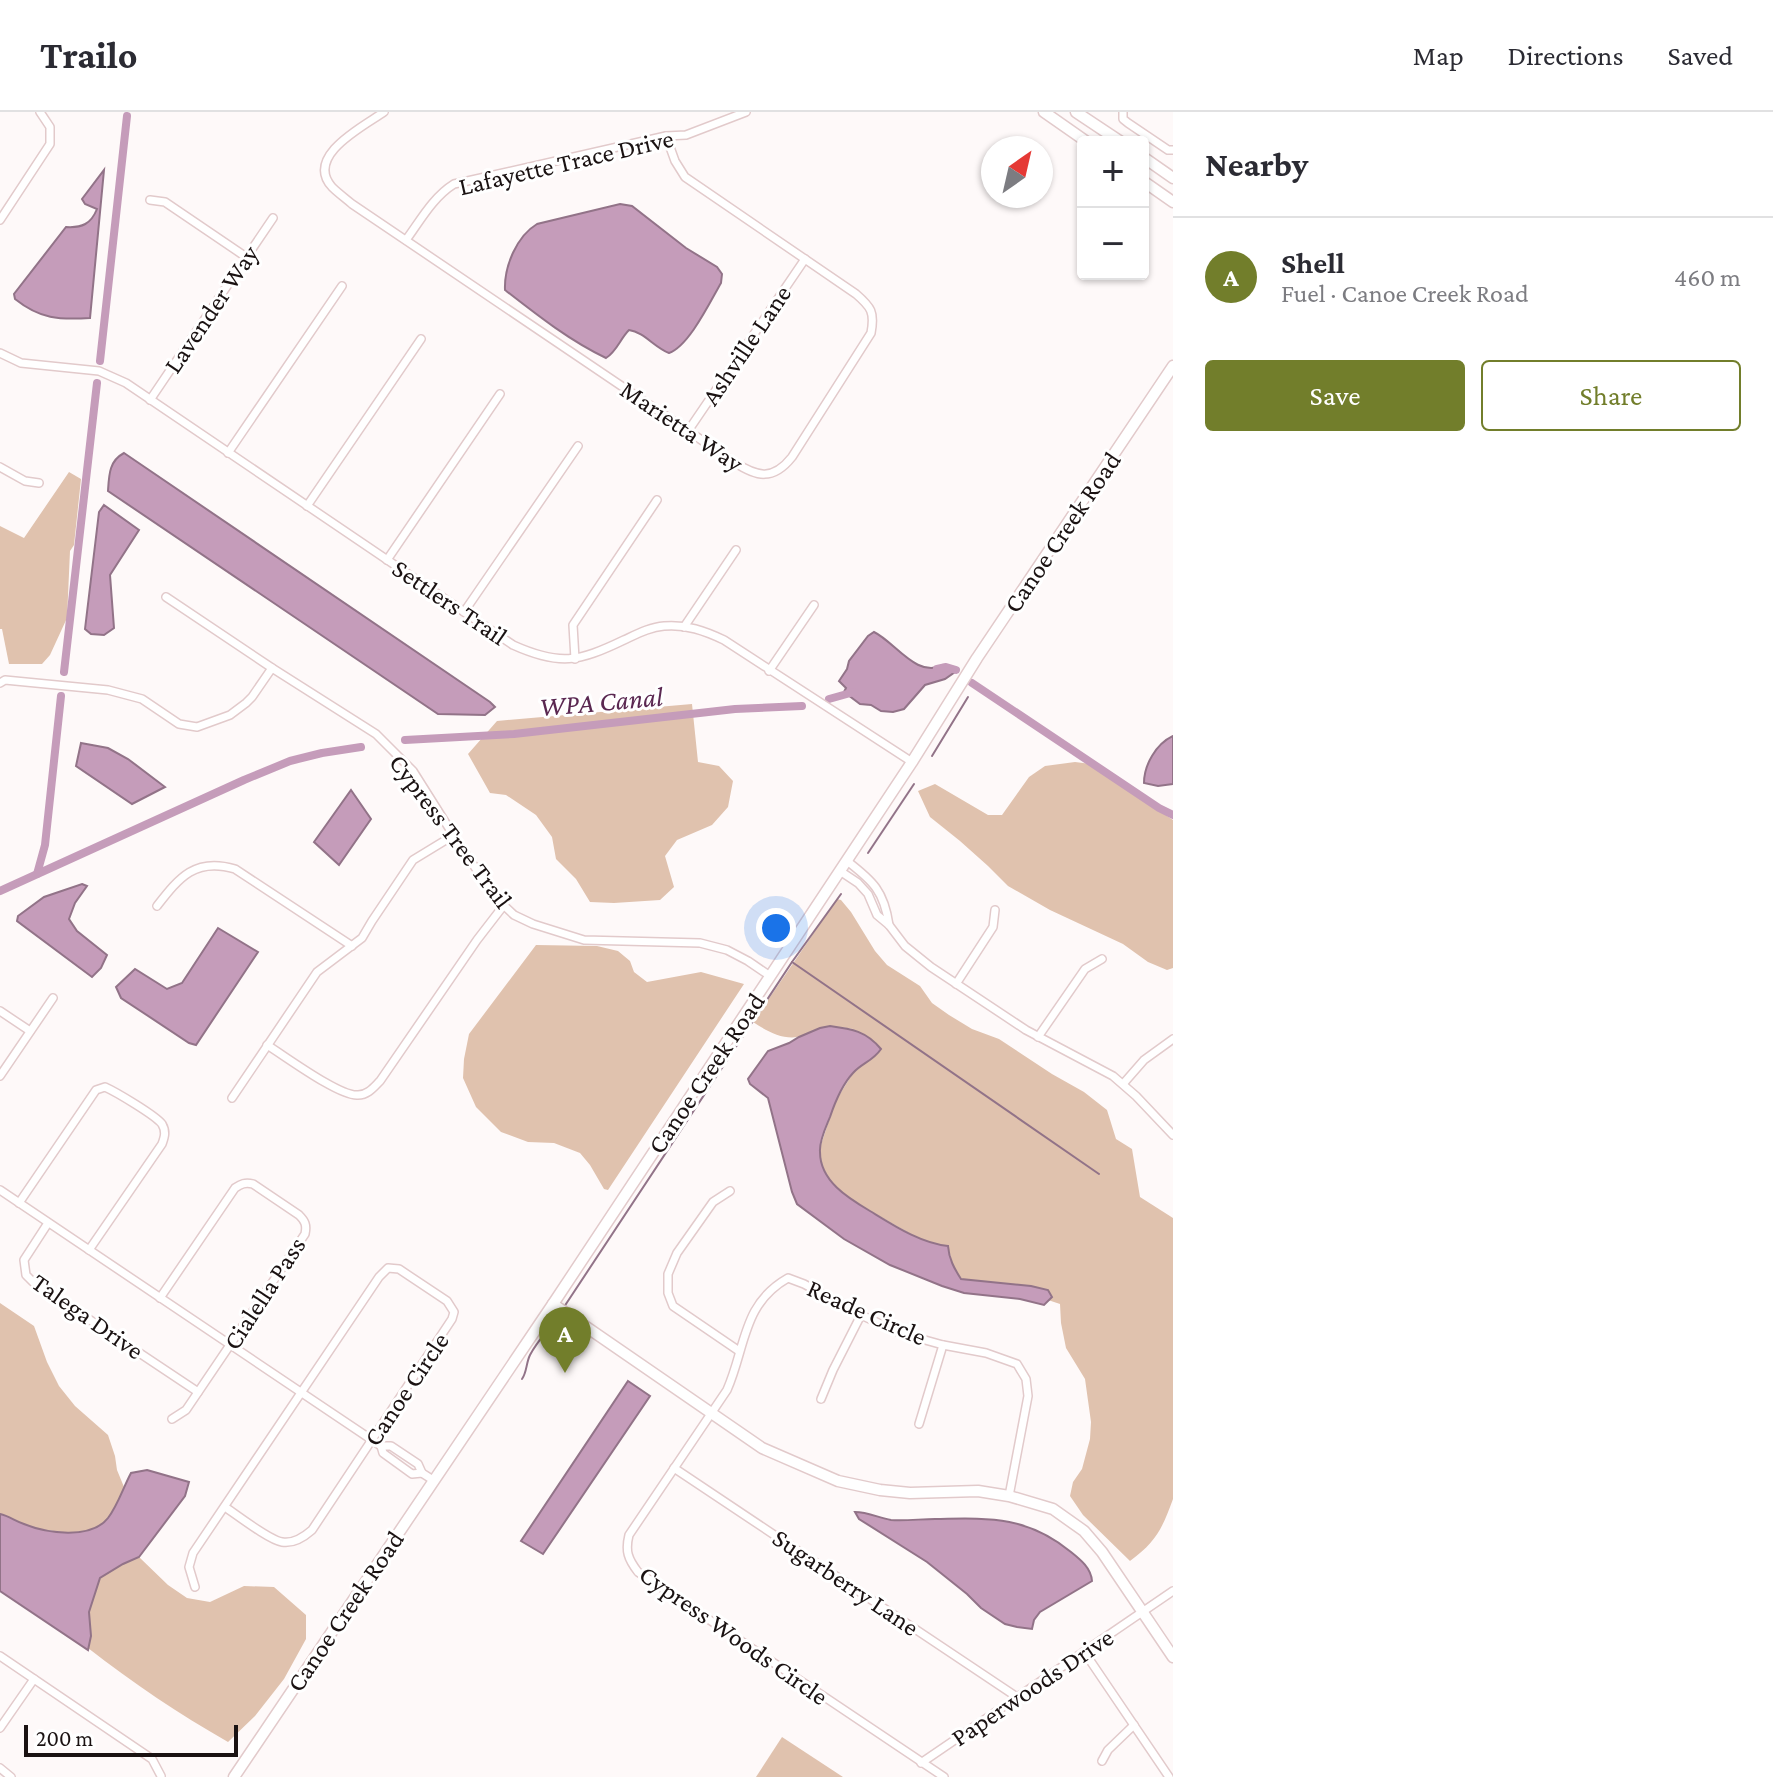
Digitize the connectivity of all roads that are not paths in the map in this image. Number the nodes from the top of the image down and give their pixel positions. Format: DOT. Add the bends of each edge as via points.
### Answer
graph roads {
  1 [pos="40,112"];
  2 [pos="384,112"];
  3 [pos="746,112"];
  4 [pos="1044,112"];
  5 [pos="1123,112"];
  6 [pos="1085,115"];
  7 [pos="1071,131"];
  8 [pos="666,136"];
  9 [pos="1078,136"];
  10 [pos="1113,136"];
  11 [pos="1173,150"];
  12 [pos="1149,161"];
  13 [pos="1173,178"];
  14 [pos="1149,185"];
  15 [pos="150,200"];
  16 [pos="1173,202"];
  17 [pos="273,218"];
  18 [pos="0,220"];
  19 [pos="406,240"];
  20 [pos="246,257"];
  21 [pos="805,259"];
  22 [pos="342,286"];
  23 [pos="421,339"];
  24 [pos="0,353"];
  25 [pos="1173,366"];
  26 [pos="500,394"];
  27 [pos="150,400"];
  28 [pos="688,431"];
  29 [pos="578,446"];
  30 [pos="228,453"];
  31 [pos="0,467"];
  32 [pos="39,483"];
  33 [pos="657,500"];
  34 [pos="307,506"];
  35 [pos="736,550"];
  36 [pos="387,560"];
  37 [pos="166,597"];
  38 [pos="814,605"];
  39 [pos="464,612"];
  40 [pos="684,627"];
  41 [pos="575,659"];
  42 [pos="272,668"];
  43 [pos="769,671"];
  44 [pos="0,683"];
  45 [pos="912,762"];
  46 [pos="454,835"];
  47 [pos="847,861"];
  48 [pos="840,871"];
  49 [pos="504,905"];
  50 [pos="157,906"];
  51 [pos="995,910"];
  52 [pos="889,925"];
  53 [pos="352,946"];
  54 [pos="1102,959"];
  55 [pos="770,976"];
  56 [pos="956,984"];
  57 [pos="53,998"];
  58 [pos="0,1011"];
  59 [pos="30,1031"];
  60 [pos="1038,1037"];
  61 [pos="1173,1039"];
  62 [pos="267,1045"];
  63 [pos="0,1076"];
  64 [pos="1123,1084"];
  65 [pos="232,1098"];
  66 [pos="1173,1135"];
  67 [pos="0,1190"];
  68 [pos="730,1191"];
  69 [pos="19,1203"];
  70 [pos="48,1223"];
  71 [pos="89,1250"];
  72 [pos="160,1298"];
  73 [pos="553,1304"];
  74 [pos="861,1315"];
  75 [pos="230,1345"];
  76 [pos="943,1345"];
  77 [pos="739,1351"];
  78 [pos="198,1392"];
  79 [pos="302,1392"];
  80 [pos="821,1399"];
  81 [pos="712,1414"];
  82 [pos="172,1419"];
  83 [pos="919,1424"];
  84 [pos="372,1440"];
  85 [pos="674,1468"];
  86 [pos="433,1480"];
  87 [pos="1009,1496"];
  88 [pos="225,1507"];
  89 [pos="195,1587"];
  90 [pos="1173,1591"];
  91 [pos="1144,1613"];
  92 [pos="1085,1653"];
  93 [pos="0,1656"];
  94 [pos="1173,1657"];
  95 [pos="34,1679"];
  96 [pos="1017,1697"];
  97 [pos="1134,1725"];
  98 [pos="0,1728"];
  99 [pos="1102,1761"];
  100 [pos="921,1763"];
  101 [pos="0,1768"];
  102 [pos="161,1776"];
  103 [pos="11,1777"];
  104 [pos="234,1777"];
  105 [pos="944,1777"];
  106 [pos="1169,1777"];
  1 -- 18 [label="street" via="50,127 50,144"];
  2 -- 19 [label="street, Marietta Way" via="330,152 326,176 352,204"];
  3 -- 8 [label="street, Lafayette Trace Drive" via="686,135"];
  4 -- 7 [label="main road"];
  5 -- 11 [label="street" via="1128,123"];
  6 -- 7 [label="main road"];
  6 -- 10 [label="main road"];
  7 -- 9 [label="main road"];
  8 -- 19 [label="street, Lafayette Trace Drive" via="454,184"];
  8 -- 21 [label="street, Marietta Way" via="685,177"];
  12 -- 13 [label="main road"];
  14 -- 16 [label="main road"];
  15 -- 20 [label="street" via="165,202"];
  17 -- 20 [label="street, Lavender Way"];
  19 -- 28 [label="street, Marietta Way"];
  20 -- 27 [label="street, Lavender Way"];
  21 -- 28 [label="street, Ashville Lane"];
  21 -- 28 [label="street, Marietta Way" via="869,305 874,319 871,333 792,457 784,467 762,475"];
  22 -- 30 [label="street"];
  23 -- 34 [label="street"];
  24 -- 27 [label="street, Settlers Trail" via="21,363 99,371"];
  25 -- 45 [label="main road, Canoe Creek Road"];
  26 -- 36 [label="street"];
  27 -- 30 [label="street, Settlers Trail"];
  29 -- 39 [label="street"];
  30 -- 34 [label="street, Settlers Trail"];
  31 -- 32 [label="street"];
  33 -- 41 [label="street" via="573,625"];
  34 -- 36 [label="street, Settlers Trail"];
  35 -- 40 [label="street"];
  36 -- 39 [label="street, Settlers Trail"];
  37 -- 42 [label="street, Cypress Tree Trail"];
  38 -- 43 [label="street"];
  39 -- 41 [label="street, Settlers Trail" via="535,655"];
  40 -- 41 [label="street, Settlers Trail" via="645,631"];
  40 -- 43 [label="street, Settlers Trail" via="724,640"];
  42 -- 44 [label="street" via="246,703 197,727 179,724 142,699 108,690"];
  42 -- 46 [label="street, Cypress Tree Trail" via="376,734 413,771"];
  43 -- 45 [label="street, Settlers Trail"];
  45 -- 47 [label="main road, Canoe Creek Road"];
  46 -- 49 [label="street, Cypress Tree Trail"];
  46 -- 53 [label="street" via="413,860"];
  47 -- 48 [label="main road, Canoe Creek Road"];
  47 -- 52 [label="street" via="876,885"];
  48 -- 52 [label="street" via="868,894 877,915"];
  48 -- 55 [label="main road, Canoe Creek Road"];
  49 -- 55 [label="street, Cypress Tree Trail" via="533,924 584,940 700,943 727,950"];
  49 -- 62 [label="street" via="369,1092 348,1094"];
  50 -- 53 [label="street" via="179,878 207,865 223,865"];
  51 -- 56 [label="street" via="993,927"];
  52 -- 56 [label="street" via="905,946"];
  53 -- 62 [label="street" via="317,972"];
  54 -- 60 [label="street" via="1085,969"];
  55 -- 73 [label="main road, Canoe Creek Road"];
  56 -- 60 [label="street"];
  57 -- 59 [label="street"];
  58 -- 59 [label="street"];
  59 -- 63 [label="street"];
  60 -- 64 [label="street"];
  61 -- 64 [label="street"];
  62 -- 65 [label="street"];
  64 -- 66 [label="street"];
  67 -- 69 [label="street"];
  68 -- 77 [label="street" via="713,1202 677,1253 668,1274 668,1293 673,1306"];
  69 -- 70 [label="street"];
  69 -- 71 [label="street" via="96,1090 113,1090 158,1120 164,1127 162,1144"];
  70 -- 71 [label="street"];
  70 -- 78 [label="street, Talega Drive" via="24,1260 26,1275"];
  71 -- 72 [label="street"];
  72 -- 75 [label="street"];
  72 -- 75 [label="street, Cialella Pass" via="235,1188 253,1184 299,1215 307,1228"];
  73 -- 81 [label="main road"];
  73 -- 86 [label="main road, Canoe Creek Road"];
  74 -- 76 [label="street, Reade Circle"];
  74 -- 77 [label="street, Reade Circle" via="788,1278 763,1296"];
  74 -- 80 [label="street"];
  75 -- 78 [label="street, Cialella Pass"];
  75 -- 79 [label="street"];
  76 -- 83 [label="street"];
  76 -- 87 [label="street, Reade Circle" via="1017,1364 1026,1379 1028,1396"];
  77 -- 81 [label="street, Reade Circle" via="736,1371"];
  78 -- 82 [label="street, Cialella Pass"];
  79 -- 84 [label="street"];
  79 -- 84 [label="street, Canoe Circle" via="388,1268 399,1269 447,1301 452,1319"];
  79 -- 88 [label="street, Canoe Circle"];
  81 -- 85 [label="street, Cypress Woods Circle"];
  81 -- 87 [label="main road" via="762,1448 838,1481 910,1493 978,1491"];
  84 -- 86 [label="street" via="412,1474"];
  84 -- 88 [label="street, Canoe Circle" via="304,1537 274,1539"];
  85 -- 96 [label="street, Sugarberry Lane"];
  85 -- 100 [label="street, Cypress Woods Circle" via="629,1535 629,1560 638,1572"];
  86 -- 104 [label="main road, Canoe Creek Road"];
  87 -- 91 [label="main road" via="1053,1509 1084,1531"];
  88 -- 89 [label="street, Canoe Circle" via="193,1553 189,1567"];
  90 -- 91 [label="street, Paperwoods Drive"];
  91 -- 92 [label="street, Paperwoods Drive"];
  91 -- 94 [label="main road"];
  92 -- 96 [label="street, Paperwoods Drive"];
  92 -- 97 [label="street"];
  93 -- 95 [label="street"];
  95 -- 98 [label="street"];
  95 -- 102 [label="street" via="152,1759"];
  96 -- 100 [label="street, Paperwoods Drive"];
  97 -- 99 [label="street"];
  97 -- 106 [label="street"];
  100 -- 105 [label="street, Cypress Woods Circle"];
  101 -- 103 [label="street"];
}
